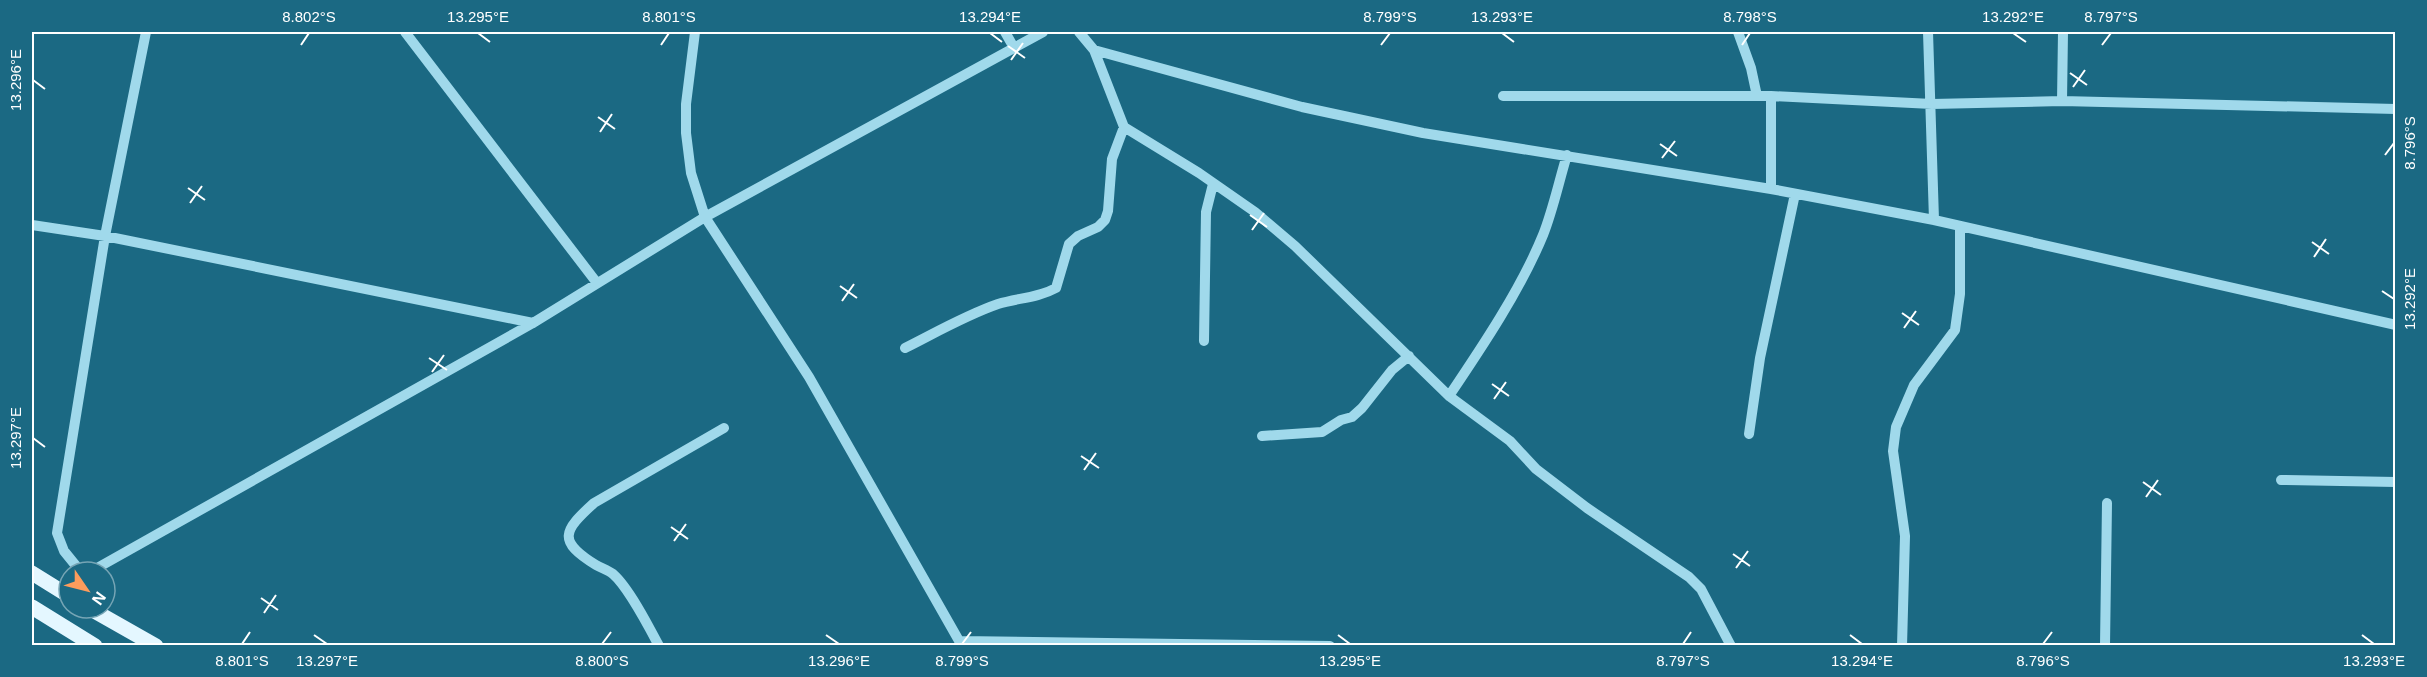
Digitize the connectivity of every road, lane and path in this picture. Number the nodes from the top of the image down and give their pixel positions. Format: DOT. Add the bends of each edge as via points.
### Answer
graph roads {
  1 [pos="146,32"];
  2 [pos="405,32"];
  3 [pos="695,32"];
  4 [pos="1005,32"];
  5 [pos="1043,32"];
  6 [pos="1079,32"];
  7 [pos="1738,32"];
  8 [pos="1928,32"];
  9 [pos="2063,32"];
  10 [pos="1013,46"];
  11 [pos="1094,50"];
  12 [pos="1503,96"];
  13 [pos="1756,96"];
  14 [pos="1771,96"];
  15 [pos="2062,101"];
  16 [pos="1932,104"];
  17 [pos="2396,109"];
  18 [pos="1124,127"];
  19 [pos="1567,155"];
  20 [pos="1213,184"];
  21 [pos="1771,189"];
  22 [pos="1795,194"];
  23 [pos="705,217"];
  24 [pos="1934,220"];
  25 [pos="32,225"];
  26 [pos="1960,227"];
  27 [pos="105,236"];
  28 [pos="597,283"];
  29 [pos="533,323"];
  30 [pos="2396,325"];
  31 [pos="1204,341"];
  32 [pos="905,348"];
  33 [pos="1409,356"];
  34 [pos="1449,396"];
  35 [pos="724,428"];
  36 [pos="1749,434"];
  37 [pos="1262,436"];
  38 [pos="2281,480"];
  39 [pos="2396,482"];
  40 [pos="2107,503"];
  41 [pos="71,560"];
  42 [pos="111,560"];
  43 [pos="32,573"];
  44 [pos="57,586"];
  45 [pos="33,608"];
  46 [pos="111,620"];
  47 [pos="961,643"];
  48 [pos="94,645"];
  49 [pos="156,645"];
  50 [pos="659,645"];
  51 [pos="1330,645"];
  52 [pos="1731,645"];
  53 [pos="1902,645"];
  54 [pos="2105,645"];
  1 -- 27 [label="street"];
  2 -- 28 [label="street"];
  3 -- 23 [label="street" via="686,133 691,173"];
  4 -- 10 [label="street"];
  5 -- 10 [label="street"];
  6 -- 11 [label="street"];
  7 -- 13 [label="street"];
  8 -- 16 [label="street"];
  9 -- 15 [label="street"];
  10 -- 23 [label="street"];
  11 -- 18 [label="street"];
  11 -- 19 [label="street" via="1302,107 1423,133"];
  12 -- 13 [label="street"];
  13 -- 14 [label="street"];
  14 -- 16 [label="street"];
  14 -- 21 [label="street"];
  15 -- 16 [label="street"];
  15 -- 17 [label="street"];
  16 -- 24 [label="street"];
  18 -- 20 [label="street"];
  18 -- 32 [label="street" via="1112,159 1105,220 1069,244 1056,288 981,311"];
  19 -- 21 [label="street"];
  19 -- 34 [label="street" via="1534,253 1485,342"];
  20 -- 31 [label="street" via="1206,212"];
  20 -- 33 [label="street" via="1295,246"];
  21 -- 22 [label="street"];
  22 -- 24 [label="street"];
  22 -- 36 [label="street" via="1760,358"];
  23 -- 28 [label="street"];
  23 -- 47 [label="street" via="809,377"];
  24 -- 26 [label="street"];
  25 -- 27 [label="street"];
  26 -- 30 [label="street"];
  26 -- 53 [label="street" via="1960,294 1955,330 1914,386 1896,427 1893,451 1905,537"];
  27 -- 29 [label="street"];
  27 -- 41 [label="street" via="57,533"];
  28 -- 29 [label="street"];
  29 -- 42 [label="street"];
  33 -- 34 [label="street"];
  33 -- 37 [label="street" via="1352,417 1322,432"];
  34 -- 52 [label="street" via="1510,441 1566,493 1689,578 1701,589"];
  35 -- 50 [label="street" via="594,503 568,531 576,552 613,574"];
  38 -- 39 [label="street"];
  40 -- 54 [label="street"];
  43 -- 44 [label="main road"];
  45 -- 48 [label="main road"];
  46 -- 49 [label="main road"];
  47 -- 51 [label="street"];
}
